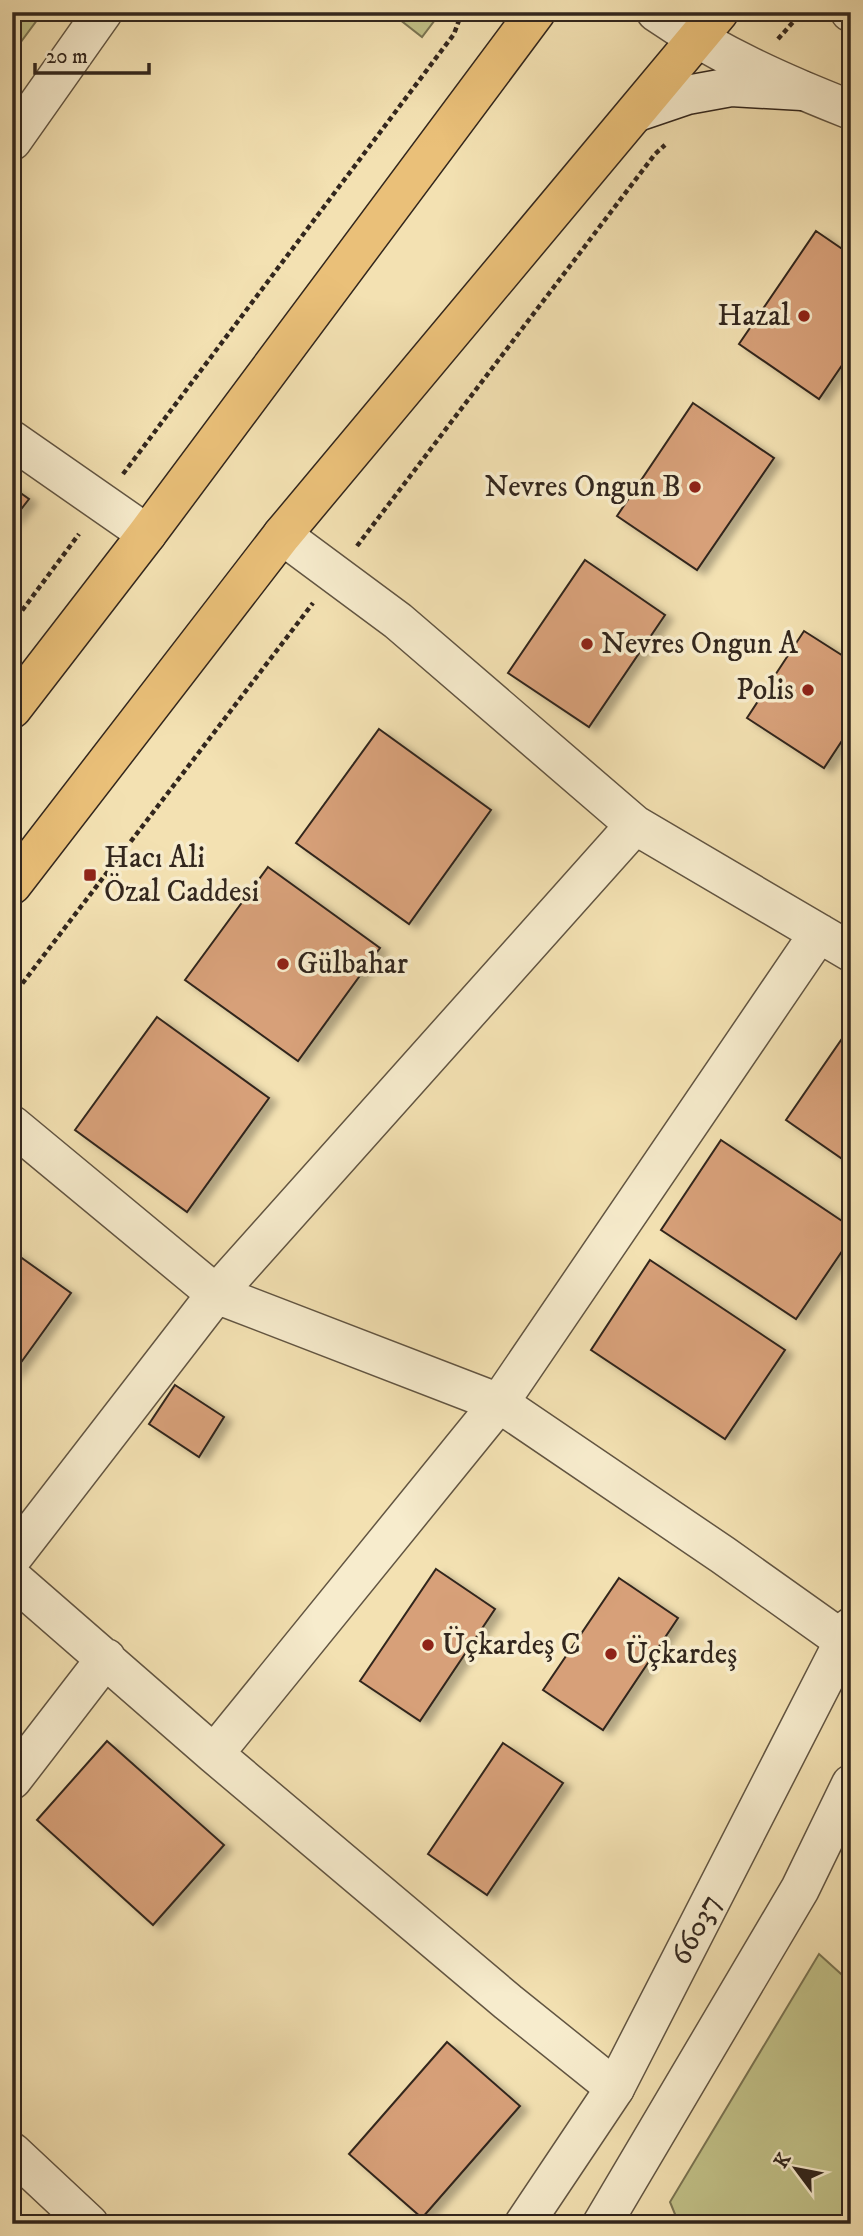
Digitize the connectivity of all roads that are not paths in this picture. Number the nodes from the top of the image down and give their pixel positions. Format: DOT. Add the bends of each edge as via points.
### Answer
graph roads {
  1 [pos="103,12"];
  2 [pos="656,12"];
  3 [pos="524,20"];
  4 [pos="707,26"];
  5 [pos="803,91"];
  6 [pos="851,110"];
  7 [pos="637,112"];
  8 [pos="13,139"];
  9 [pos="12,440"];
  10 [pos="147,534"];
  11 [pos="282,535"];
  12 [pos="12,709"];
  13 [pos="635,825"];
  14 [pos="12,885"];
  15 [pos="835,942"];
  16 [pos="12,1125"];
  17 [pos="216,1294"];
  18 [pos="499,1403"];
  19 [pos="12,1558"];
  20 [pos="12,1578"];
  21 [pos="847,1634"];
  22 [pos="106,1658"];
  23 [pos="214,1754"];
  24 [pos="12,1780"];
  25 [pos="851,1784"];
  26 [pos="615,2088"];
  27 [pos="12,2152"];
  28 [pos="611,2220"];
  29 [pos="89,2224"];
  30 [pos="524,2224"];
  1 -- 8 [label="street"];
  2 -- 4 [label="street"];
  3 -- 10 [label="main road"];
  4 -- 5 [label="street" via="751,69"];
  4 -- 7 [label="main road"];
  5 -- 6 [label="street"];
  5 -- 7 [label="street" via="731,87 687,95"];
  7 -- 11 [label="main road"];
  9 -- 10 [label="street"];
  10 -- 12 [label="main road"];
  11 -- 13 [label="street" via="398,621"];
  11 -- 14 [label="main road"];
  13 -- 15 [label="street"];
  13 -- 17 [label="street"];
  15 -- 18 [label="street"];
  16 -- 17 [label="street"];
  17 -- 18 [label="street"];
  17 -- 19 [label="street"];
  18 -- 21 [label="street"];
  18 -- 23 [label="street"];
  20 -- 22 [label="street"];
  21 -- 26 [label="street, 66037"];
  22 -- 23 [label="street"];
  22 -- 24 [label="street"];
  23 -- 26 [label="street"];
  25 -- 28 [label="street" via="800,1889"];
  26 -- 30 [label="street, 66037"];
  27 -- 29 [label="street"];
}
